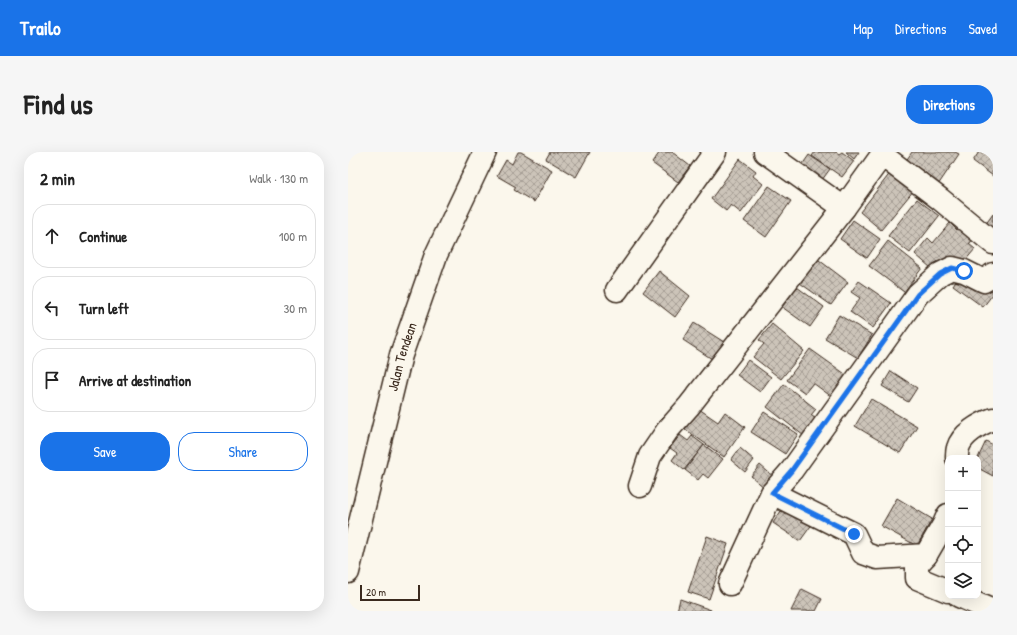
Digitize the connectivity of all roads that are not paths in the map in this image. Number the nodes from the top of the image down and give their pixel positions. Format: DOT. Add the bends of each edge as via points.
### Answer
graph roads {
  1 [pos="484,152"];
  2 [pos="715,152"];
  3 [pos="768,153"];
  4 [pos="883,154"];
  5 [pos="844,208"];
  6 [pos="993,243"];
  7 [pos="993,274"];
  8 [pos="617,290"];
  9 [pos="993,418"];
  10 [pos="957,455"];
  11 [pos="640,486"];
  12 [pos="772,493"];
  13 [pos="945,522"];
  14 [pos="926,555"];
  15 [pos="348,572"];
  16 [pos="730,584"];
  17 [pos="945,590"];
  18 [pos="966,599"];
  19 [pos="993,611"];
  1 -- 15 [label="street, Jalan Tendean" via="436,255 401,355"];
  2 -- 8 [label="street"];
  3 -- 5 [label="street"];
  4 -- 5 [label="street"];
  4 -- 6 [label="street"];
  5 -- 11 [label="street" via="667,431 650,456"];
  7 -- 12 [label="street" via="984,281 952,268 940,274 918,294 792,470"];
  9 -- 10 [label="street" via="973,429 958,448"];
  12 -- 14 [label="street" via="854,534 863,553 877,558"];
  12 -- 16 [label="street"];
  13 -- 14 [label="street"];
  14 -- 17 [label="street" via="917,565 917,578"];
  18 -- 19 [label="street"];
}
